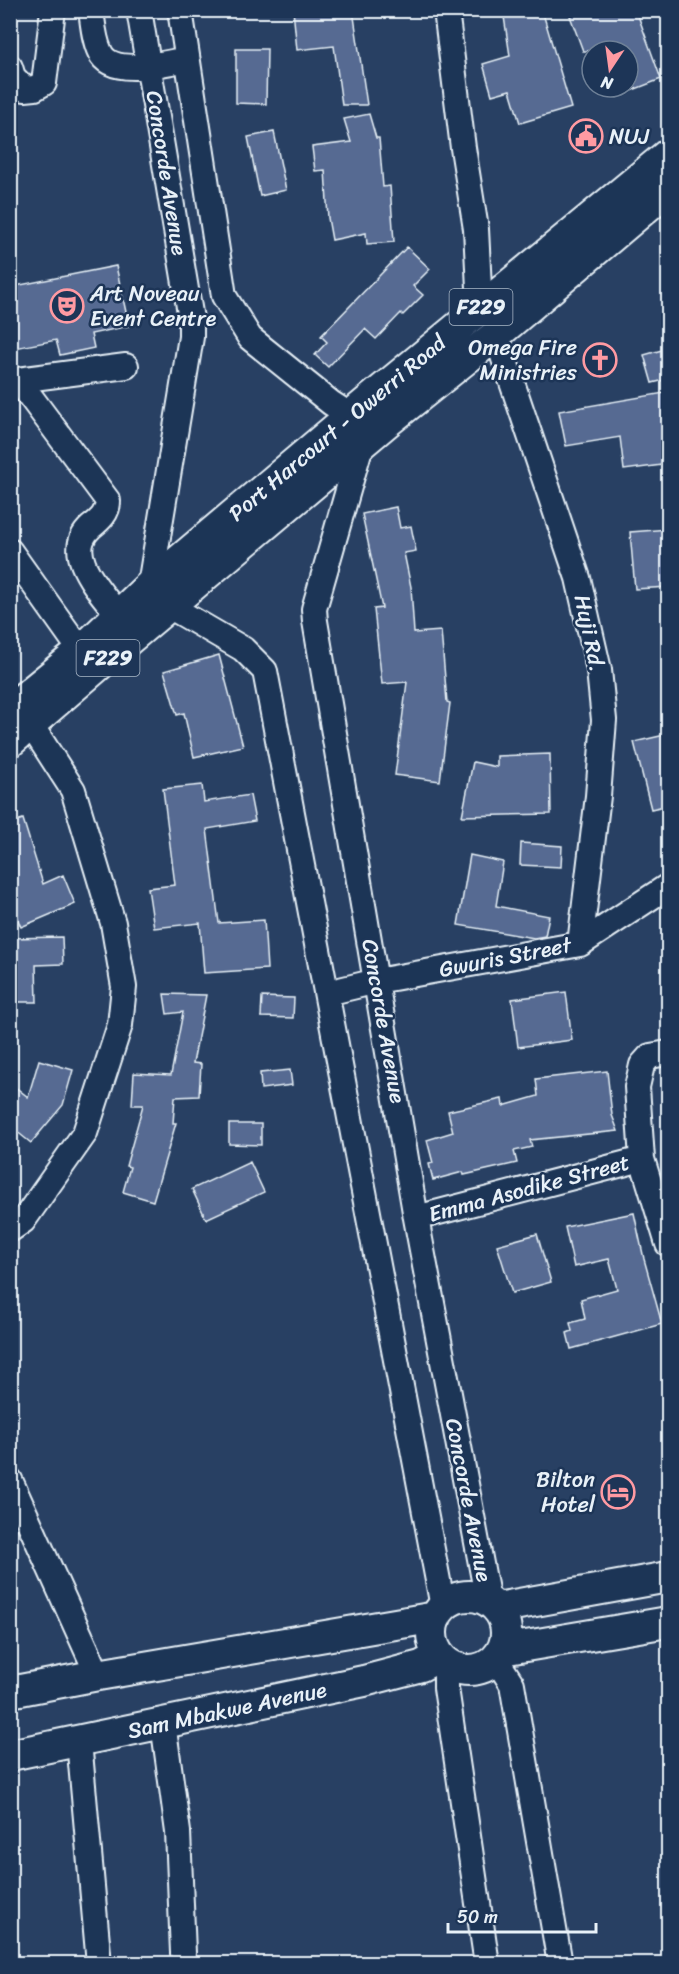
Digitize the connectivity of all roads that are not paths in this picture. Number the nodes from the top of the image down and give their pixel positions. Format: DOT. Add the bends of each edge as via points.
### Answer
graph roads {
  1 [pos="53,10"];
  2 [pos="91,10"];
  3 [pos="140,10"];
  4 [pos="180,10"];
  5 [pos="446,10"];
  6 [pos="187,59"];
  7 [pos="150,66"];
  8 [pos="10,67"];
  9 [pos="669,154"];
  10 [pos="669,189"];
  11 [pos="480,308"];
  12 [pos="496,335"];
  13 [pos="126,366"];
  14 [pos="14,380"];
  15 [pos="351,416"];
  16 [pos="361,445"];
  17 [pos="10,551"];
  18 [pos="160,595"];
  19 [pos="118,615"];
  20 [pos="81,651"];
  21 [pos="16,721"];
  22 [pos="669,886"];
  23 [pos="580,944"];
  24 [pos="377,981"];
  25 [pos="327,993"];
  26 [pos="669,1053"];
  27 [pos="642,1159"];
  28 [pos="417,1218"];
  29 [pos="10,1230"];
  30 [pos="669,1244"];
  31 [pos="10,1480"];
  32 [pos="669,1577"];
  33 [pos="492,1605"];
  34 [pos="439,1612"];
  35 [pos="669,1622"];
  36 [pos="499,1654"];
  37 [pos="443,1659"];
  38 [pos="98,1675"];
  39 [pos="10,1692"];
  40 [pos="164,1723"];
  41 [pos="79,1741"];
  42 [pos="10,1755"];
  43 [pos="183,1953"];
  44 [pos="99,1964"];
  45 [pos="487,1964"];
  46 [pos="560,1964"];
  1 -- 8 [label="street" via="44,83 25,89 13,77"];
  2 -- 7 [label="street" via="100,53 108,63"];
  3 -- 7 [label="street, Concorde Avenue"];
  4 -- 6 [label="street, Concorde Avenue"];
  5 -- 11 [label="street" via="476,229"];
  6 -- 7 [label="street"];
  6 -- 15 [label="street, Concorde Avenue" via="224,296 250,338"];
  7 -- 18 [label="street, Concorde Avenue" via="191,337"];
  9 -- 11 [label="main road, Port Harcourt - Owerri Road / F229"];
  10 -- 12 [label="main road, Port Harcourt - Owerri Road / F229"];
  11 -- 12 [label="main road"];
  11 -- 15 [label="main road, Port Harcourt - Owerri Road / F229"];
  12 -- 16 [label="main road, Port Harcourt - Owerri Road / F229"];
  12 -- 23 [label="street, Huji Rd." via="578,578 599,670 603,731"];
  13 -- 14 [label="street"];
  14 -- 19 [label="street" via="105,494 108,508 80,544 83,564"];
  15 -- 18 [label="main road, Port Harcourt - Owerri Road / F229"];
  16 -- 18 [label="main road, Port Harcourt - Owerri Road / F229"];
  16 -- 24 [label="street, Concorde Avenue" via="314,609"];
  17 -- 20 [label="street"];
  18 -- 19 [label="main road, Port Harcourt - Owerri Road / F229"];
  18 -- 21 [label="main road, Port Harcourt - Owerri Road / F229"];
  18 -- 25 [label="street, Concorde Avenue" via="243,649 265,671"];
  19 -- 20 [label="main road, Port Harcourt - Owerri Road / F229"];
  20 -- 21 [label="main road, Port Harcourt - Owerri Road / F229"];
  21 -- 29 [label="street" via="73,790 113,923 124,987 120,1025 85,1133 23,1221"];
  22 -- 23 [label="street, Gwuris Street"];
  23 -- 24 [label="street, Gwuris Street"];
  24 -- 25 [label="street, Gwuris Street"];
  24 -- 28 [label="street, Concorde Avenue"];
  25 -- 34 [label="street, Concorde Avenue"];
  26 -- 27 [label="street" via="650,1056 642,1065 637,1087"];
  27 -- 28 [label="street, Emma Asodike Street"];
  27 -- 30 [label="street"];
  28 -- 33 [label="street, Concorde Avenue"];
  31 -- 38 [label="street"];
  32 -- 33 [label="main road"];
  33 -- 34 [label="main road" via="465,1596"];
  33 -- 36 [label="main road" via="506,1628"];
  34 -- 37 [label="main road" via="432,1630"];
  34 -- 38 [label="main road"];
  35 -- 36 [label="main road"];
  36 -- 37 [label="main road" via="487,1665 466,1670"];
  36 -- 46 [label="street" via="512,1684"];
  37 -- 40 [label="main road, Sam Mbakwe Avenue" via="364,1681"];
  37 -- 45 [label="street"];
  38 -- 39 [label="main road"];
  40 -- 41 [label="main road, Sam Mbakwe Avenue"];
  40 -- 43 [label="street" via="178,1832"];
  41 -- 42 [label="main road, Sam Mbakwe Avenue"];
  41 -- 44 [label="street"];
}
